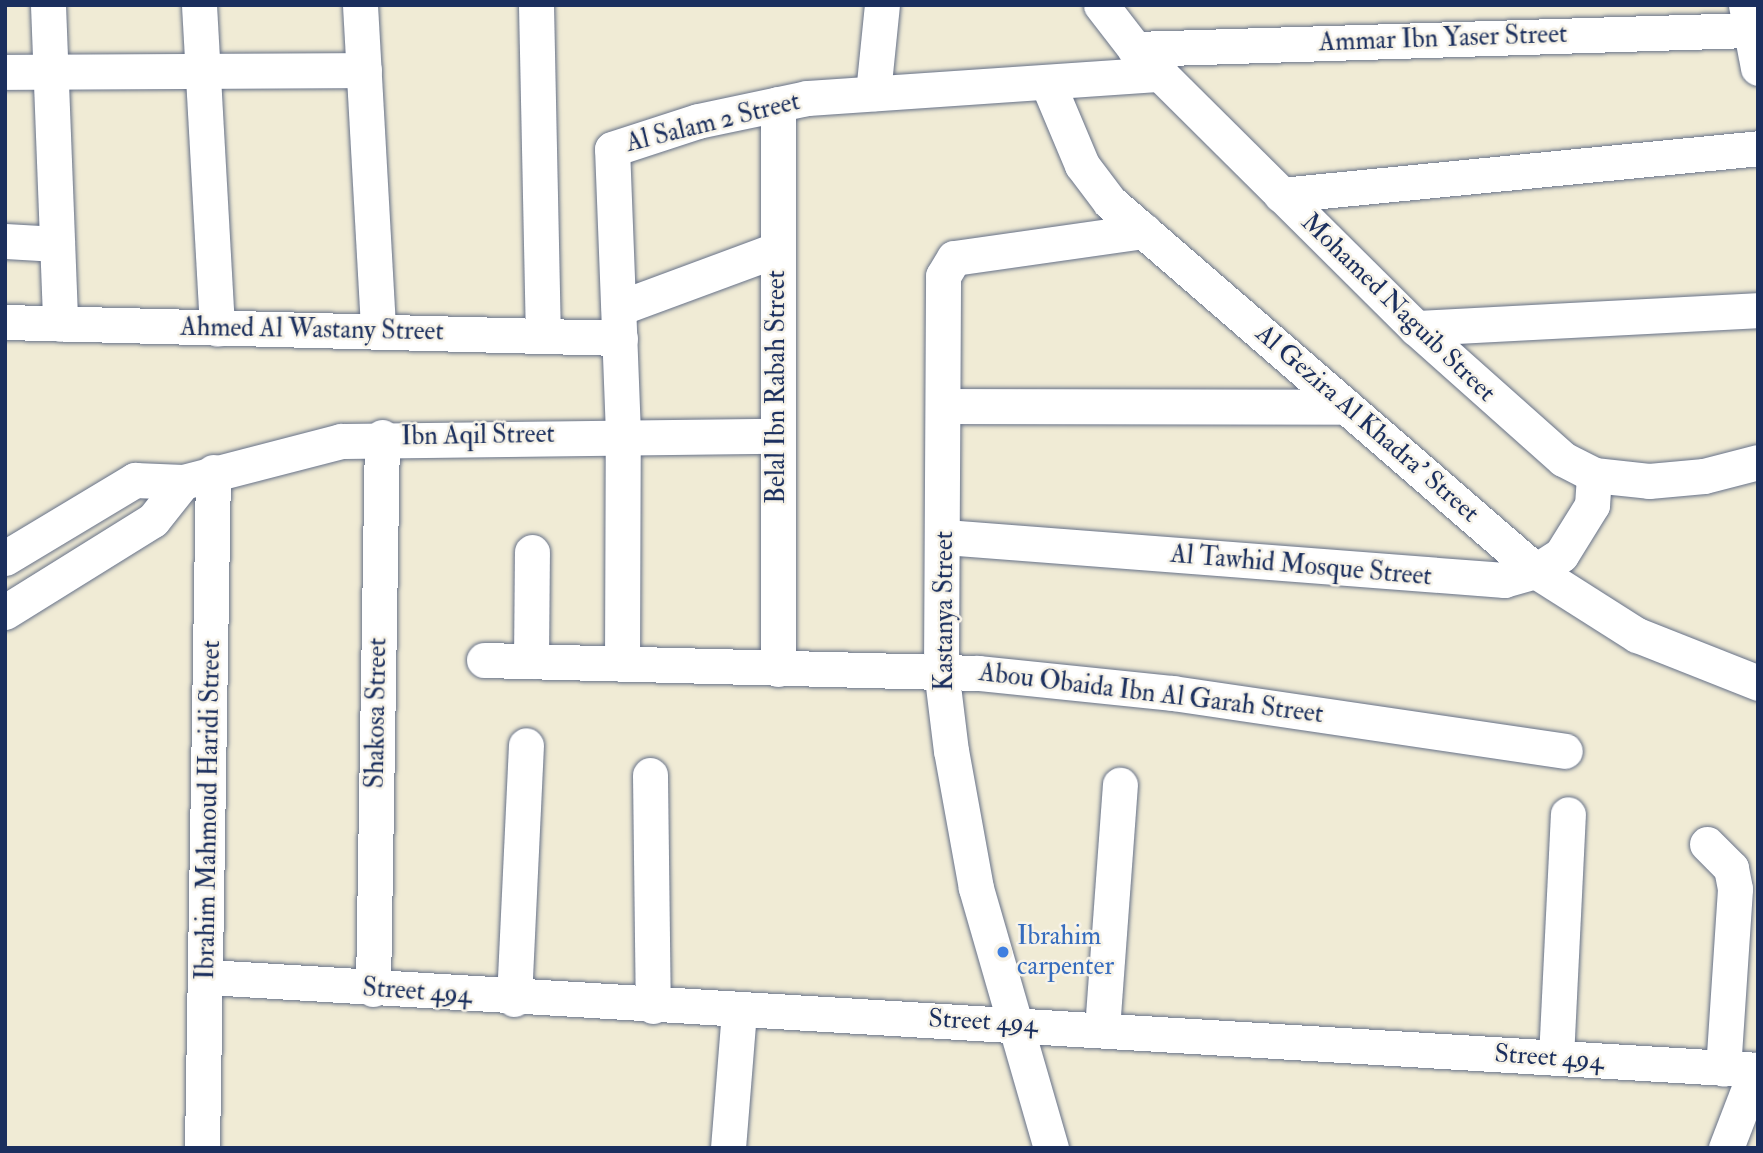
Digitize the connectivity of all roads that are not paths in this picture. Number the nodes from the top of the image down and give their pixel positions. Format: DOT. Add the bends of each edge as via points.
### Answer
graph roads {
  1 [pos="48,5"];
  2 [pos="199,5"];
  3 [pos="360,5"];
  4 [pos="536,5"];
  5 [pos="882,5"];
  6 [pos="1101,5"];
  7 [pos="1748,18"];
  8 [pos="1135,49"];
  9 [pos="1758,68"];
  10 [pos="364,70"];
  11 [pos="5,72"];
  12 [pos="51,72"];
  13 [pos="203,72"];
  14 [pos="1161,74"];
  15 [pos="1048,84"];
  16 [pos="873,93"];
  17 [pos="778,104"];
  18 [pos="1758,148"];
  19 [pos="1282,195"];
  20 [pos="1144,232"];
  21 [pos="5,241"];
  22 [pos="57,244"];
  23 [pos="776,250"];
  24 [pos="1758,310"];
  25 [pos="5,323"];
  26 [pos="619,323"];
  27 [pos="60,324"];
  28 [pos="217,328"];
  29 [pos="1416,328"];
  30 [pos="378,332"];
  31 [pos="543,336"];
  32 [pos="944,406"];
  33 [pos="1346,407"];
  34 [pos="623,434"];
  35 [pos="778,436"];
  36 [pos="382,437"];
  37 [pos="1758,462"];
  38 [pos="1594,475"];
  39 [pos="198,477"];
  40 [pos="945,537"];
  41 [pos="532,552"];
  42 [pos="5,558"];
  43 [pos="1536,571"];
  44 [pos="5,612"];
  45 [pos="484,660"];
  46 [pos="531,661"];
  47 [pos="622,664"];
  48 [pos="778,669"];
  49 [pos="941,670"];
  50 [pos="1758,683"];
  51 [pos="526,745"];
  52 [pos="1564,751"];
  53 [pos="650,775"];
  54 [pos="1121,785"];
  55 [pos="1568,814"];
  56 [pos="1707,844"];
  57 [pos="208,977"];
  58 [pos="373,989"];
  59 [pos="514,999"];
  60 [pos="653,1006"];
  61 [pos="739,1010"];
  62 [pos="1016,1023"];
  63 [pos="1102,1029"];
  64 [pos="1556,1058"];
  65 [pos="1746,1070"];
  66 [pos="202,1148"];
  67 [pos="728,1148"];
  68 [pos="1051,1148"];
  69 [pos="1726,1148"];
  1 -- 12 [label="street"];
  2 -- 13 [label="street"];
  3 -- 10 [label="street"];
  4 -- 31 [label="street"];
  5 -- 16 [label="street"];
  6 -- 8 [label="street, Mohamed Naguib Street"];
  7 -- 8 [label="street, Ammar Ibn Yaser Street"];
  7 -- 9 [label="street"];
  8 -- 14 [label="street, Mohamed Naguib Street"];
  10 -- 13 [label="street"];
  10 -- 30 [label="street"];
  11 -- 12 [label="street"];
  12 -- 13 [label="street"];
  12 -- 22 [label="street"];
  13 -- 28 [label="street"];
  14 -- 15 [label="street, Al Salam 2 Street"];
  14 -- 19 [label="street, Mohamed Naguib Street"];
  15 -- 16 [label="street, Al Salam 2 Street"];
  15 -- 20 [label="street, Al Gezira Al Khadra' Street" via="1083,165"];
  16 -- 17 [label="street, Al Salam 2 Street"];
  17 -- 23 [label="street, Belal Ibn Rabah Street"];
  17 -- 26 [label="street, Al Salam 2 Street" via="612,149"];
  18 -- 19 [label="street"];
  19 -- 29 [label="street, Mohamed Naguib Street"];
  20 -- 32 [label="street, Kastanya Street" via="947,262"];
  20 -- 33 [label="street, Al Gezira Al Khadra' Street"];
  21 -- 22 [label="street"];
  22 -- 27 [label="street"];
  23 -- 26 [label="street"];
  23 -- 35 [label="street, Belal Ibn Rabah Street"];
  24 -- 29 [label="street"];
  25 -- 27 [label="street, Ahmed Al Wastany Street"];
  26 -- 31 [label="street, Ahmed Al Wastany Street"];
  26 -- 34 [label="street, Al Salam 2 Street"];
  27 -- 28 [label="street, Ahmed Al Wastany Street"];
  28 -- 30 [label="street, Ahmed Al Wastany Street"];
  29 -- 38 [label="street, Mohamed Naguib Street" via="1534,438"];
  30 -- 31 [label="street, Ahmed Al Wastany Street"];
  32 -- 33 [label="street"];
  32 -- 40 [label="street, Kastanya Street"];
  33 -- 43 [label="street, Al Gezira Al Khadra' Street"];
  34 -- 35 [label="street, Ibn Aqil Street"];
  34 -- 36 [label="street, Ibn Aqil Street"];
  34 -- 47 [label="street, Al Salam 2 Street"];
  35 -- 48 [label="street, Belal Ibn Rabah Street"];
  36 -- 39 [label="street, Ibn Aqil Street" via="301,448"];
  36 -- 58 [label="street, Shakosa Street"];
  37 -- 38 [label="street, Mohamed Naguib Street" via="1704,476 1649,481"];
  38 -- 43 [label="street" via="1581,532"];
  39 -- 42 [label="street, Ibn Aqil Street" via="159,477 113,489"];
  39 -- 44 [label="street" via="153,520"];
  39 -- 57 [label="street, Ibrahim Mahmoud Haridi Street"];
  40 -- 43 [label="street, Al Tawhid Mosque Street" via="1468,580"];
  40 -- 49 [label="street, Kastanya Street"];
  41 -- 46 [label="street"];
  43 -- 50 [label="street, Al Gezira Al Khadra' Street" via="1637,635"];
  45 -- 46 [label="street, Abou Obaida Ibn Al Garah Street"];
  46 -- 47 [label="street, Abou Obaida Ibn Al Garah Street"];
  47 -- 48 [label="street, Abou Obaida Ibn Al Garah Street"];
  48 -- 49 [label="street, Abou Obaida Ibn Al Garah Street"];
  49 -- 52 [label="street, Abou Obaida Ibn Al Garah Street" via="1173,693"];
  49 -- 62 [label="street, Kastanya Street" via="961,820"];
  51 -- 59 [label="street"];
  53 -- 60 [label="street"];
  54 -- 63 [label="street"];
  55 -- 64 [label="street"];
  56 -- 65 [label="street" via="1731,868 1735,889"];
  57 -- 58 [label="street, Street 494"];
  57 -- 66 [label="street, Ibrahim Mahmoud Haridi Street"];
  58 -- 59 [label="street, Street 494"];
  59 -- 60 [label="street, Street 494"];
  60 -- 61 [label="street, Street 494"];
  61 -- 62 [label="street, Street 494"];
  61 -- 67 [label="street"];
  62 -- 63 [label="street, Street 494"];
  62 -- 68 [label="street, Kastanya Street"];
  63 -- 64 [label="street, Street 494"];
  64 -- 65 [label="street, Street 494"];
  65 -- 69 [label="street"];
}
